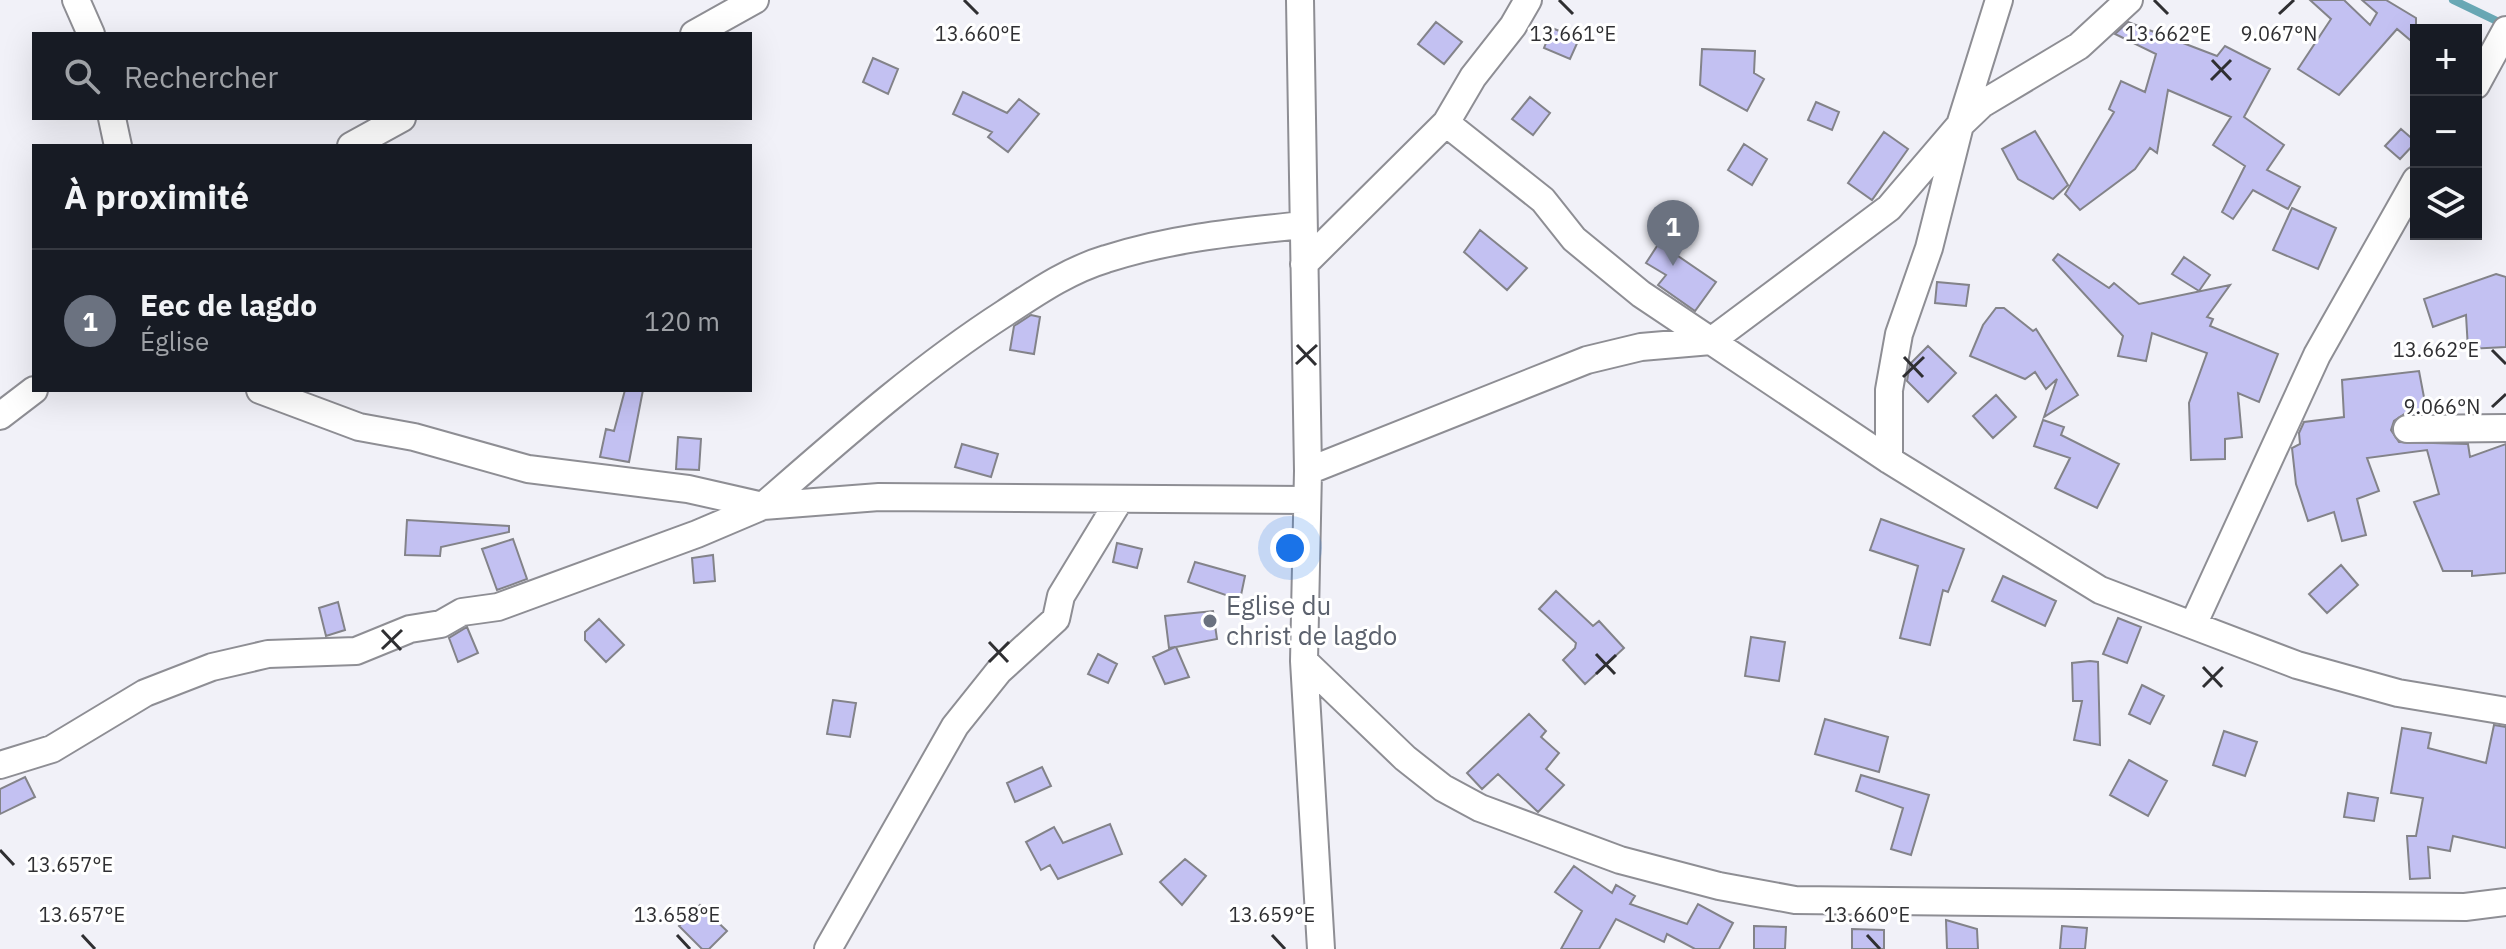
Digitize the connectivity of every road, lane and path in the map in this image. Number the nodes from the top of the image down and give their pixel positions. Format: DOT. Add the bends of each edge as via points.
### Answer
graph roads {
  1 [pos="76,0"];
  2 [pos="755,0"];
  3 [pos="1300,0"];
  4 [pos="1528,0"];
  5 [pos="1999,0"];
  6 [pos="2122,3"];
  7 [pos="2506,30"];
  8 [pos="90,32"];
  9 [pos="698,32"];
  10 [pos="2482,74"];
  11 [pos="112,120"];
  12 [pos="398,120"];
  13 [pos="1446,123"];
  14 [pos="1960,125"];
  15 [pos="118,144"];
  16 [pos="355,144"];
  17 [pos="2410,191"];
  18 [pos="1303,225"];
  19 [pos="1304,264"];
  20 [pos="1711,341"];
  21 [pos="32,392"];
  22 [pos="265,392"];
  23 [pos="0,416"];
  24 [pos="2506,428"];
  25 [pos="2407,429"];
  26 [pos="1889,460"];
  27 [pos="1308,471"];
  28 [pos="1120,499"];
  29 [pos="1306,500"];
  30 [pos="763,506"];
  31 [pos="2193,625"];
  32 [pos="1304,661"];
  33 [pos="2506,711"];
  34 [pos="0,765"];
  35 [pos="2506,902"];
  36 [pos="828,949"];
  37 [pos="1321,949"];
  1 -- 8 [label="street"];
  2 -- 9 [label="street"];
  3 -- 18 [label="street"];
  4 -- 13 [label="street"];
  5 -- 14 [label="street"];
  6 -- 14 [label="street" via="2079,46 2008,86"];
  7 -- 10 [label="street"];
  11 -- 15 [label="street"];
  12 -- 16 [label="street"];
  13 -- 19 [label="street"];
  13 -- 20 [label="street" via="1543,200 1574,239 1607,267"];
  14 -- 20 [label="street" via="1889,208"];
  14 -- 26 [label="street" via="1929,248 1899,334 1889,390"];
  17 -- 31 [label="street" via="2317,355"];
  18 -- 19 [label="street"];
  18 -- 30 [label="street" via="1185,237 1103,259 1049,284 896,391"];
  19 -- 27 [label="street"];
  20 -- 26 [label="street"];
  20 -- 27 [label="street" via="1641,347 1587,360"];
  21 -- 23 [label="street"];
  22 -- 30 [label="street" via="359,427 528,469 688,489"];
  24 -- 25 [label="street"];
  26 -- 31 [label="street" via="2100,590"];
  27 -- 29 [label="street"];
  28 -- 29 [label="street"];
  28 -- 30 [label="street" via="879,497"];
  28 -- 36 [label="street" via="1061,596 1056,619 999,671 955,726"];
  29 -- 32 [label="street"];
  30 -- 34 [label="street" via="498,607 462,612 441,624 410,629 356,651 268,654 212,667 145,693 52,749"];
  31 -- 33 [label="street" via="2297,665 2398,693"];
  32 -- 35 [label="street" via="1405,758 1455,795 1620,860 1719,886 1795,900 2465,907"];
  32 -- 37 [label="street"];
}
